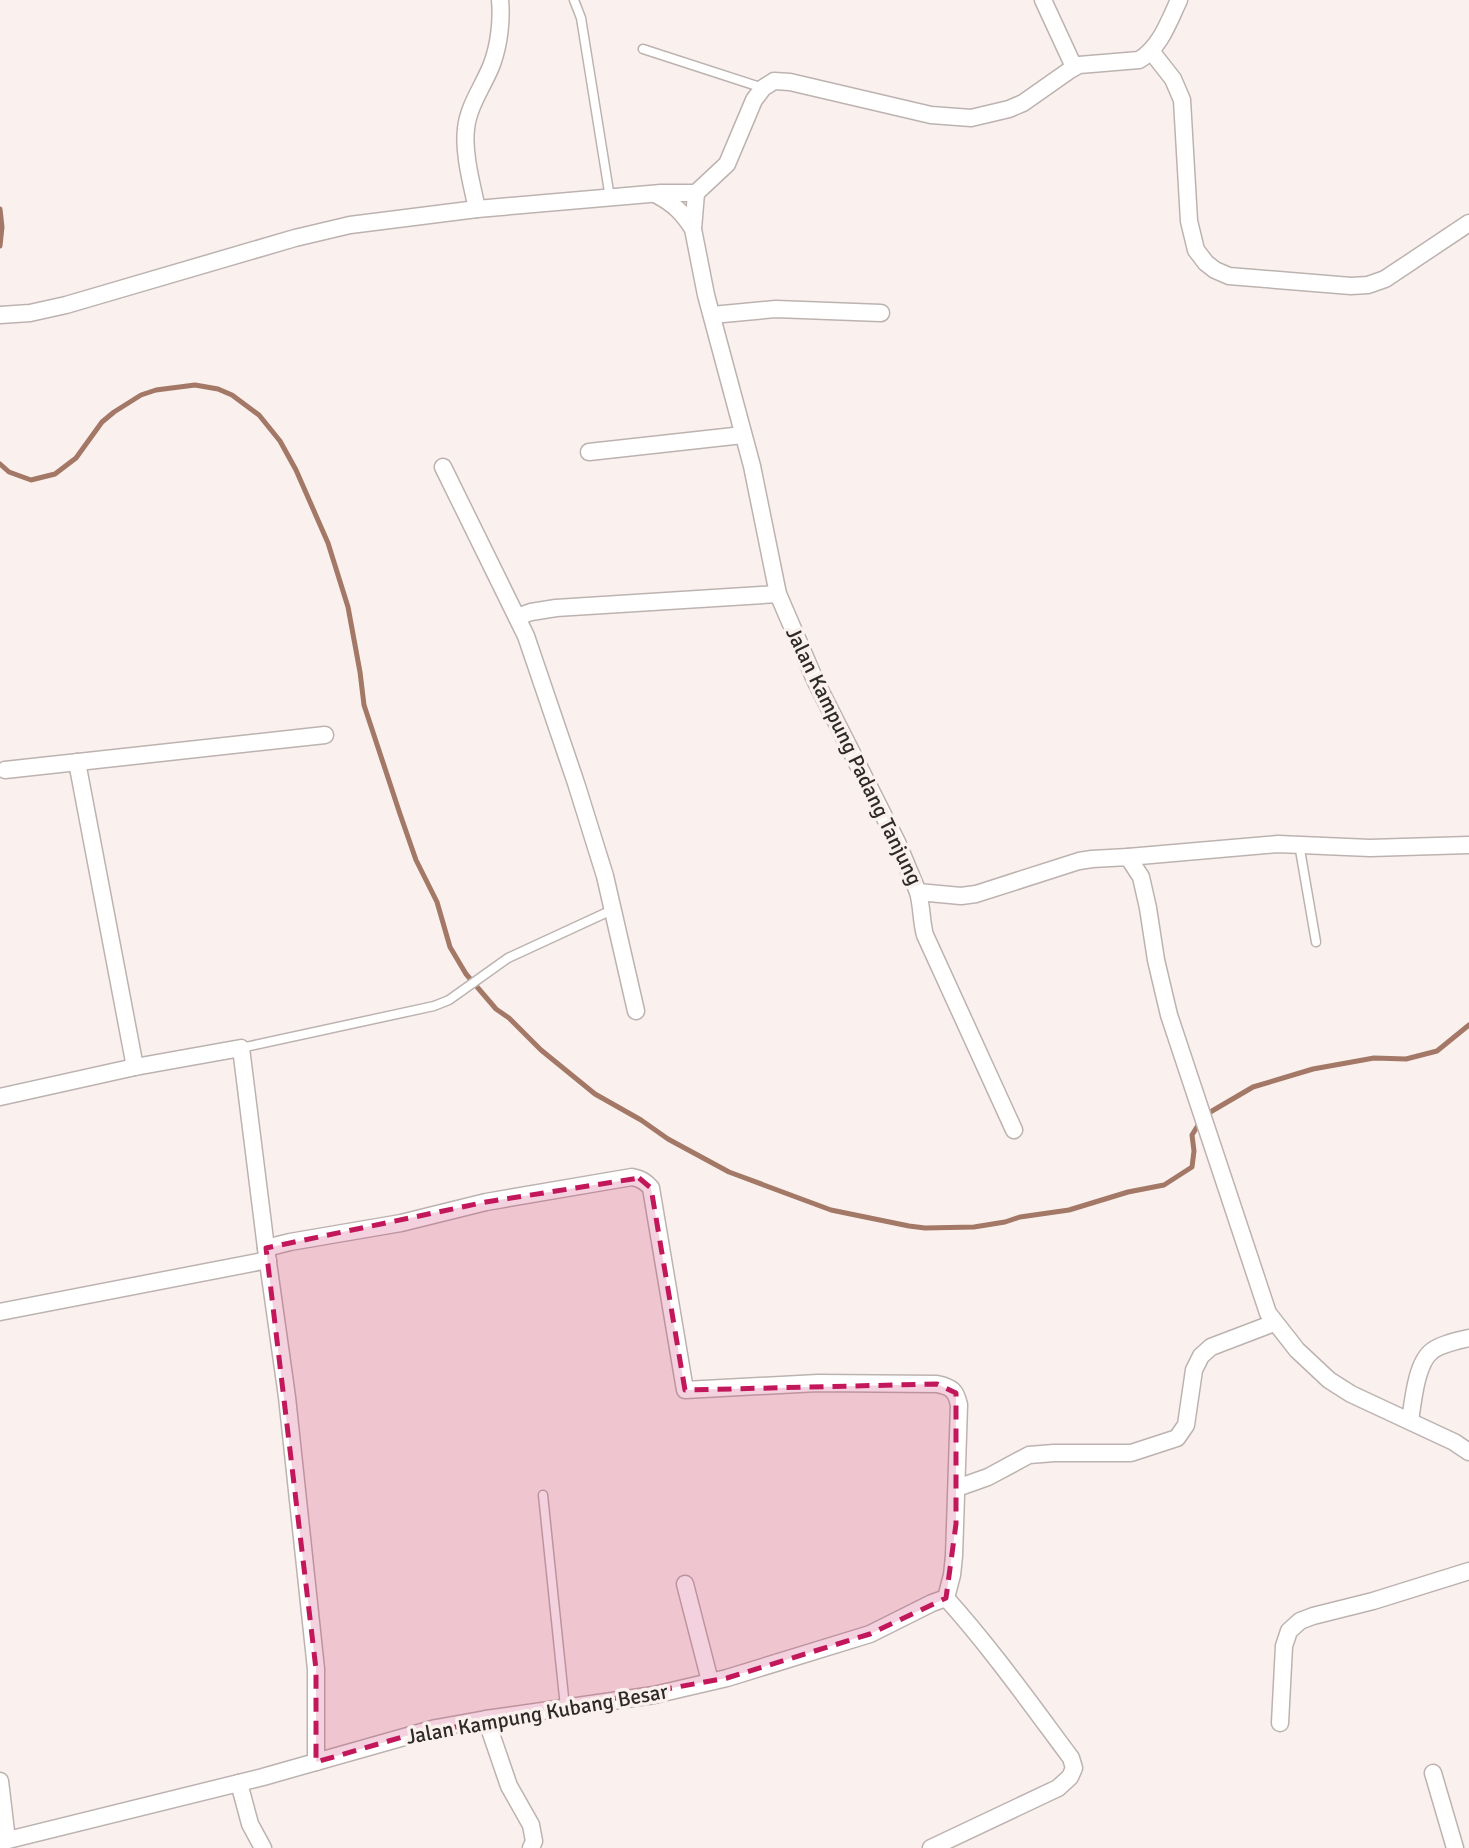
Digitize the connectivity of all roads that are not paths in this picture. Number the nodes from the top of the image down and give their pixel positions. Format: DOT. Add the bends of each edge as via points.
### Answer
graph roads {
  1 [pos="500,0"];
  2 [pos="574,0"];
  3 [pos="1042,0"];
  4 [pos="1179,0"];
  5 [pos="643,49"];
  6 [pos="1151,51"];
  7 [pos="1074,68"];
  8 [pos="763,88"];
  9 [pos="696,193"];
  10 [pos="656,194"];
  11 [pos="610,198"];
  12 [pos="477,209"];
  13 [pos="1469,223"];
  14 [pos="693,229"];
  15 [pos="881,313"];
  16 [pos="712,315"];
  17 [pos="0,316"];
  18 [pos="743,435"];
  19 [pos="589,452"];
  20 [pos="443,467"];
  21 [pos="778,594"];
  22 [pos="517,617"];
  23 [pos="325,736"];
  24 [pos="77,762"];
  25 [pos="5,770"];
  26 [pos="1299,844"];
  27 [pos="1469,845"];
  28 [pos="1128,857"];
  29 [pos="918,892"];
  30 [pos="612,911"];
  31 [pos="1316,942"];
  32 [pos="636,1011"];
  33 [pos="241,1048"];
  34 [pos="135,1067"];
  35 [pos="0,1097"];
  36 [pos="1014,1130"];
  37 [pos="267,1254"];
  38 [pos="0,1312"];
  39 [pos="1274,1323"];
  40 [pos="1469,1338"];
  41 [pos="1410,1421"];
  42 [pos="1469,1452"];
  43 [pos="957,1488"];
  44 [pos="542,1494"];
  45 [pos="1469,1571"];
  46 [pos="685,1584"];
  47 [pos="946,1598"];
  48 [pos="710,1681"];
  49 [pos="565,1707"];
  50 [pos="486,1719"];
  51 [pos="1280,1723"];
  52 [pos="316,1762"];
  53 [pos="1433,1773"];
  54 [pos="0,1782"];
  55 [pos="239,1783"];
  56 [pos="5,1844"];
  57 [pos="263,1848"];
  58 [pos="531,1848"];
  59 [pos="931,1848"];
  60 [pos="1455,1848"];
  1 -- 12 [label="street" via="496,48 466,127"];
  2 -- 11 [label="lane" via="581,18"];
  3 -- 7 [label="street"];
  4 -- 6 [label="street"];
  5 -- 8 [label="lane"];
  6 -- 7 [label="street" via="1139,60"];
  6 -- 13 [label="street" via="1173,79 1182,100 1189,221 1196,250 1215,270 1229,276 1368,285 1385,279"];
  7 -- 8 [label="street" via="1023,103 971,118 931,115 790,82 774,81"];
  8 -- 9 [label="street" via="727,164"];
  9 -- 10 [label="street"];
  9 -- 14 [label="street, Jalan Kampung Padang Tanjung"];
  10 -- 11 [label="street"];
  10 -- 14 [label="street" via="683,213"];
  11 -- 12 [label="street"];
  12 -- 17 [label="street" via="322,231 65,305"];
  14 -- 16 [label="street, Jalan Kampung Padang Tanjung"];
  15 -- 16 [label="street" via="776,309"];
  16 -- 18 [label="street, Jalan Kampung Padang Tanjung"];
  18 -- 19 [label="street"];
  18 -- 21 [label="street, Jalan Kampung Padang Tanjung"];
  20 -- 22 [label="street"];
  21 -- 22 [label="street" via="556,608"];
  21 -- 29 [label="street, Jalan Kampung Padang Tanjung"];
  22 -- 30 [label="street" via="576,783"];
  23 -- 24 [label="street"];
  24 -- 25 [label="street"];
  24 -- 34 [label="street"];
  26 -- 27 [label="street, Jalan Kampung Padang Tanjung" via="1370,848"];
  26 -- 28 [label="street, Jalan Kampung Padang Tanjung"];
  26 -- 31 [label="lane"];
  28 -- 29 [label="street, Jalan Kampung Padang Tanjung" via="1079,861 976,894"];
  28 -- 39 [label="street" via="1141,877 1169,1015"];
  29 -- 36 [label="street" via="925,935"];
  30 -- 32 [label="street"];
  30 -- 33 [label="lane" via="508,958 449,1000 433,1006"];
  33 -- 34 [label="street"];
  33 -- 37 [label="street"];
  34 -- 35 [label="street"];
  37 -- 38 [label="street"];
  37 -- 43 [label="street" via="290,1242 401,1223 486,1202 639,1178 651,1188 685,1390 818,1382 950,1386 959,1405"];
  37 -- 52 [label="street" via="316,1669"];
  39 -- 41 [label="street" via="1329,1380"];
  39 -- 43 [label="street" via="1211,1347 1201,1356 1194,1370 1186,1425 1177,1438 1131,1453 1029,1455"];
  40 -- 41 [label="street" via="1432,1350 1425,1358"];
  41 -- 42 [label="street"];
  43 -- 47 [label="street" via="954,1556"];
  44 -- 49 [label="lane"];
  45 -- 51 [label="street" via="1300,1622 1289,1631 1284,1646"];
  46 -- 48 [label="street"];
  47 -- 48 [label="street, Jalan Kampung Kubang Besar" via="870,1634"];
  47 -- 59 [label="street" via="1004,1667 1074,1768 1058,1788"];
  48 -- 49 [label="street, Jalan Kampung Kubang Besar" via="654,1695"];
  49 -- 50 [label="street, Jalan Kampung Kubang Besar"];
  50 -- 52 [label="street, Jalan Kampung Kubang Besar" via="436,1728"];
  50 -- 58 [label="street" via="509,1786 531,1825"];
  52 -- 55 [label="street, Jalan Kampung Kubang Besar"];
  53 -- 60 [label="street"];
  54 -- 56 [label="street"];
  55 -- 56 [label="street, Jalan Kampung Kubang Besar"];
  55 -- 57 [label="street" via="250,1824"];
}
